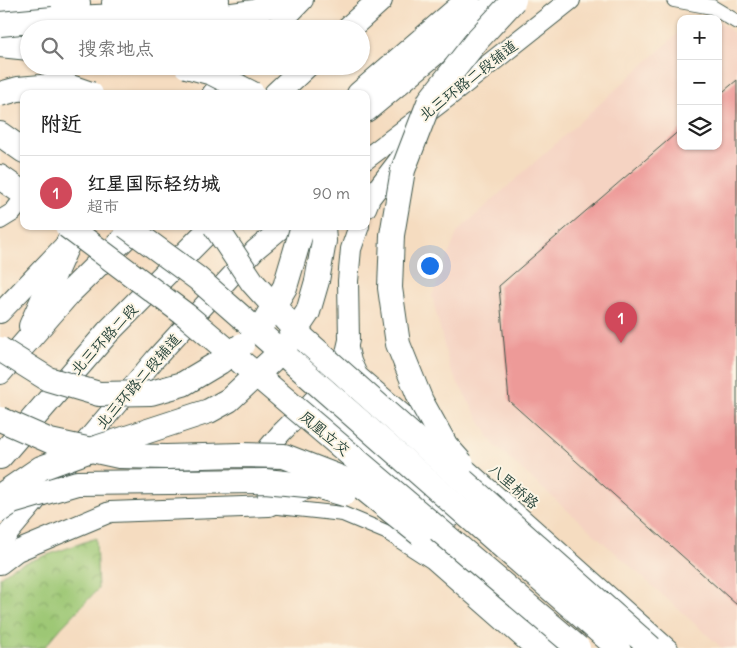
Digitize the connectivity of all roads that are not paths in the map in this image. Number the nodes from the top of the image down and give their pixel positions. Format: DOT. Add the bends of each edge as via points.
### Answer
graph roads {
  1 [pos="217,0"];
  2 [pos="286,0"];
  3 [pos="303,0"];
  4 [pos="380,0"];
  5 [pos="468,0"];
  6 [pos="499,0"];
  7 [pos="514,0"];
  8 [pos="570,0"];
  9 [pos="674,0"];
  10 [pos="0,6"];
  11 [pos="24,20"];
  12 [pos="42,20"];
  13 [pos="160,20"];
  14 [pos="196,20"];
  15 [pos="284,20"];
  16 [pos="358,20"];
  17 [pos="20,22"];
  18 [pos="737,22"];
  19 [pos="0,24"];
  20 [pos="0,45"];
  21 [pos="20,47"];
  22 [pos="60,75"];
  23 [pos="218,75"];
  24 [pos="230,75"];
  25 [pos="296,75"];
  26 [pos="63,90"];
  27 [pos="79,90"];
  28 [pos="216,90"];
  29 [pos="246,90"];
  30 [pos="280,90"];
  31 [pos="364,90"];
  32 [pos="0,94"];
  33 [pos="450,95"];
  34 [pos="370,107"];
  35 [pos="0,134"];
  36 [pos="20,148"];
  37 [pos="370,156"];
  38 [pos="0,177"];
  39 [pos="20,193"];
  40 [pos="370,198"];
  41 [pos="20,202"];
  42 [pos="0,220"];
  43 [pos="132,230"];
  44 [pos="133,230"];
  45 [pos="210,230"];
  46 [pos="217,230"];
  47 [pos="279,230"];
  48 [pos="302,230"];
  49 [pos="324,230"];
  50 [pos="358,230"];
  51 [pos="73,231"];
  52 [pos="0,312"];
  53 [pos="349,340"];
  54 [pos="11,348"];
  55 [pos="0,372"];
  56 [pos="313,401"];
  57 [pos="0,419"];
  58 [pos="0,457"];
  59 [pos="408,480"];
  60 [pos="0,496"];
  61 [pos="269,506"];
  62 [pos="0,510"];
  63 [pos="509,521"];
  64 [pos="424,537"];
  65 [pos="0,543"];
  66 [pos="0,564"];
  67 [pos="530,648"];
  68 [pos="549,648"];
  69 [pos="578,648"];
  70 [pos="607,648"];
  71 [pos="618,648"];
  72 [pos="651,648"];
  73 [pos="671,648"];
  1 -- 10 [label="highway"];
  2 -- 14 [label="highway, bridge" via="254,12"];
  3 -- 15 [label="main road"];
  4 -- 16 [label="highway"];
  5 -- 31 [label="highway"];
  6 -- 34 [label="highway"];
  7 -- 63 [label="highway, bridge" via="430,100 403,170 392,235 390,288 398,344 421,401 446,446"];
  8 -- 33 [label="main road, 北三环路二段辅道"];
  9 -- 18 [label="street" via="712,7"];
  10 -- 11 [label="street"];
  12 -- 13 [label="highway, bridge" via="117,16"];
  17 -- 19 [label="highway, bridge"];
  20 -- 21 [label="highway"];
  22 -- 26 [label="street"];
  23 -- 29 [label="highway, bridge"];
  24 -- 28 [label="main road"];
  25 -- 30 [label="highway"];
  27 -- 32 [label="highway, bridge" via="65,85"];
  33 -- 37 [label="main road, 北三环路二段辅道"];
  33 -- 40 [label="main road"];
  35 -- 36 [label="highway"];
  38 -- 39 [label="highway"];
  41 -- 42 [label="street" via="13,212"];
  43 -- 71 [label="highway, 凤凰立交, bridge" via="198,278"];
  44 -- 54 [label="highway"];
  45 -- 58 [label="highway, 北三环路二段" via="108,332"];
  46 -- 63 [label="highway, bridge" via="253,283 305,340"];
  47 -- 65 [label="main road, 北三环路二段辅道" via="255,250 156,358"];
  48 -- 54 [label="highway, bridge" via="285,287 267,318 248,341 183,384 151,393 99,394 48,379"];
  49 -- 60 [label="highway, bridge" via="317,281 308,312 277,355 229,400 210,411 41,468"];
  50 -- 53 [label="main road" via="351,249 348,281"];
  51 -- 52 [label="main road"];
  51 -- 54 [label="highway"];
  51 -- 69 [label="highway, 凤凰立交, bridge" via="187,316"];
  53 -- 56 [label="main road" via="343,366"];
  53 -- 73 [label="street, 八里桥路" via="360,374"];
  54 -- 55 [label="highway"];
  56 -- 59 [label="main road"];
  56 -- 61 [label="main road" via="269,447 266,467"];
  57 -- 64 [label="highway, bridge" via="50,441 119,456 284,456 359,485"];
  59 -- 61 [label="main road" via="394,472 376,468 354,472"];
  59 -- 70 [label="street"];
  61 -- 66 [label="main road" via="110,512 17,551"];
  61 -- 67 [label="street" via="343,514 386,532 431,561"];
  62 -- 64 [label="highway, bridge" via="12,502 77,483 265,480 316,486 357,497"];
  63 -- 72 [label="highway, bridge"];
  64 -- 68 [label="highway"];
}
